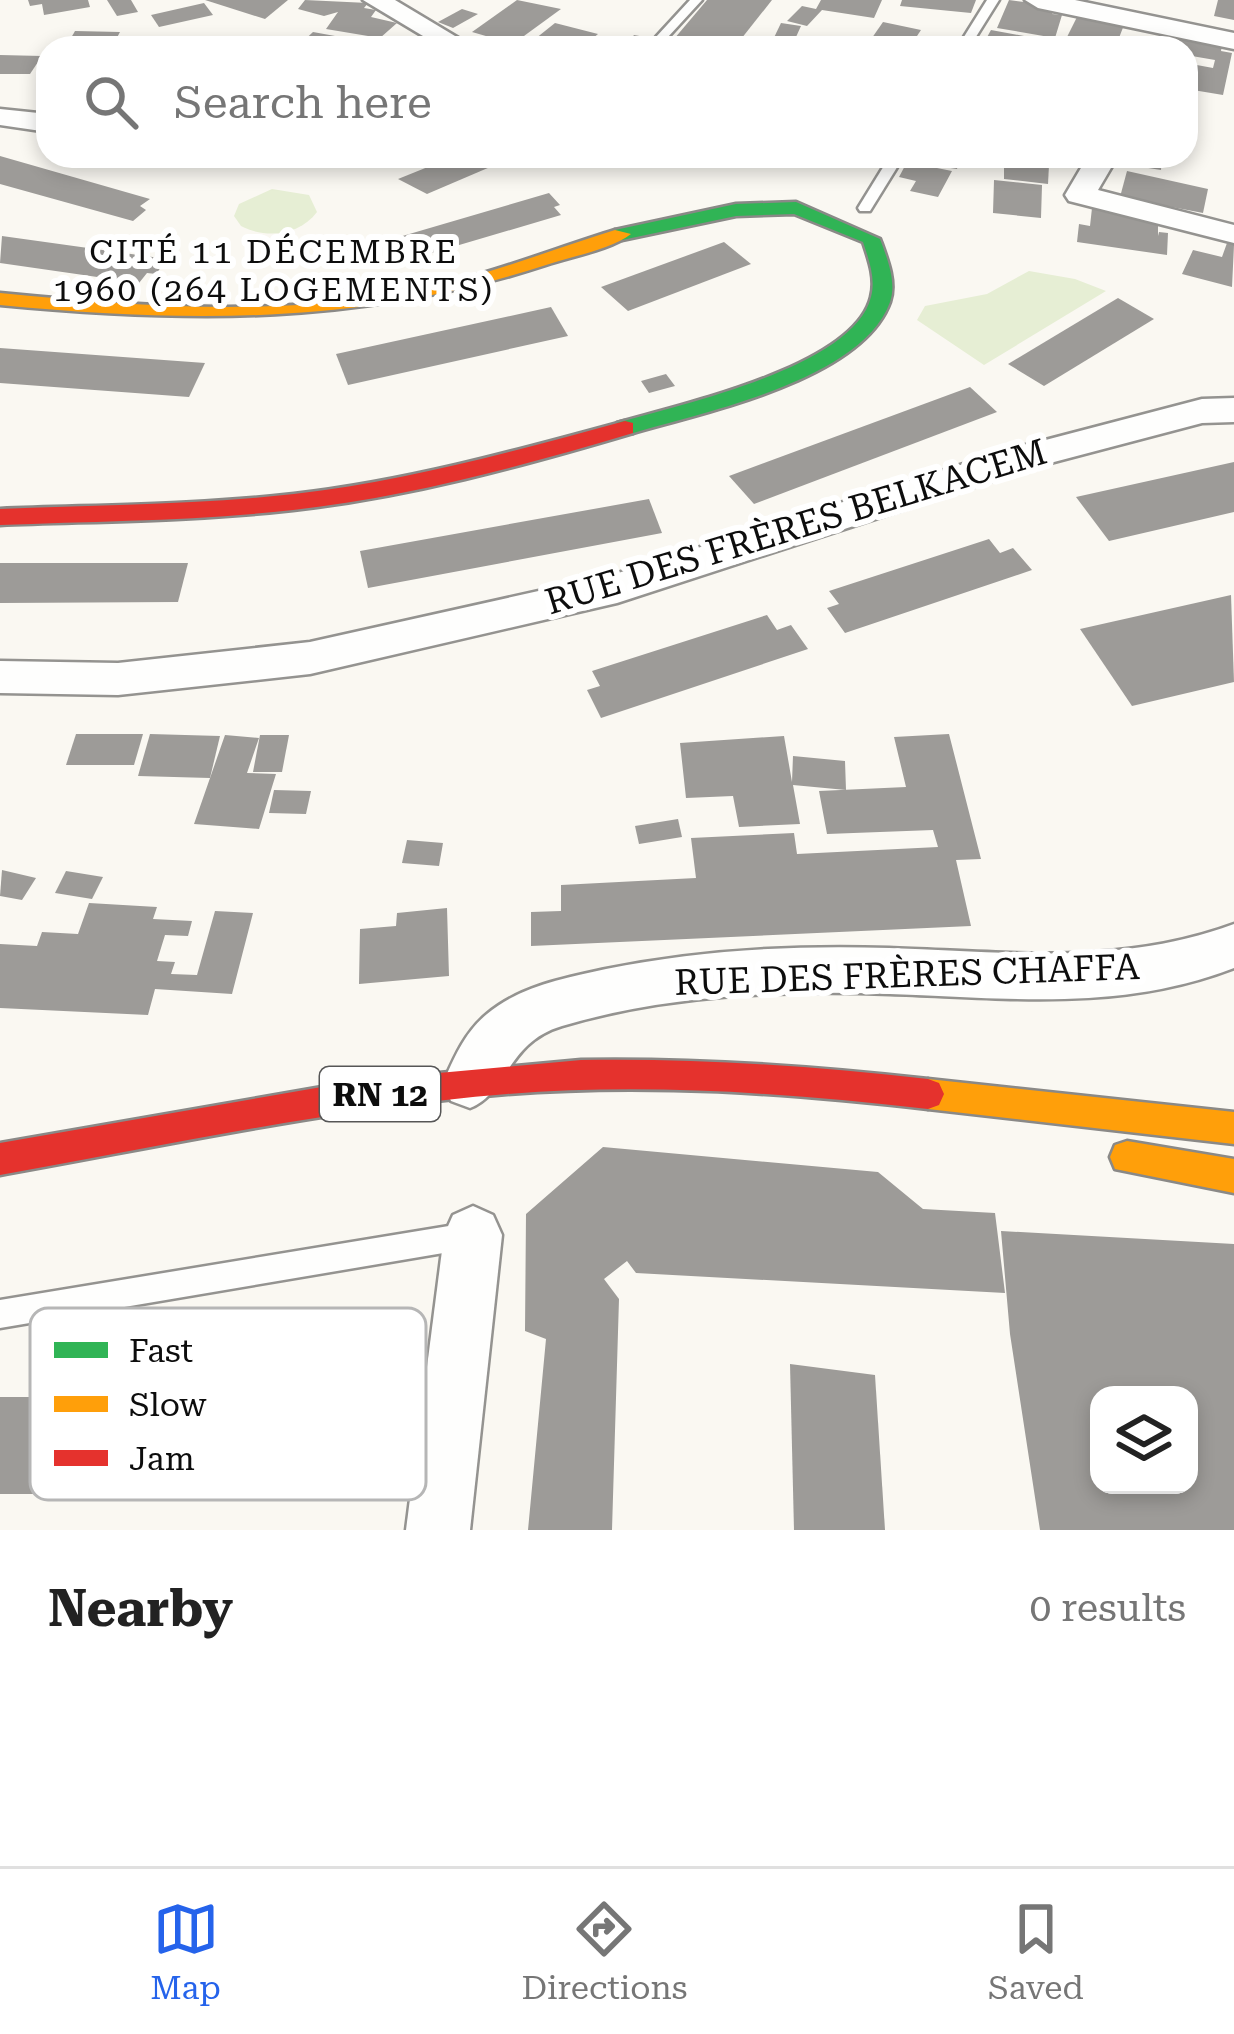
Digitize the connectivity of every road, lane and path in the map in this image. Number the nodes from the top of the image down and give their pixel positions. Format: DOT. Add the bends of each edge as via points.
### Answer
graph roads {
  1 [pos="376,0"];
  2 [pos="696,0"];
  3 [pos="993,0"];
  4 [pos="1038,0"];
  5 [pos="1195,0"];
  6 [pos="440,36"];
  7 [pos="664,36"];
  8 [pos="970,36"];
  9 [pos="1162,36"];
  10 [pos="1170,36"];
  11 [pos="1198,39"];
  12 [pos="1234,41"];
  13 [pos="0,117"];
  14 [pos="36,122"];
  15 [pos="890,168"];
  16 [pos="1095,168"];
  17 [pos="865,208"];
  18 [pos="1234,234"];
  19 [pos="0,298"];
  20 [pos="1234,410"];
  21 [pos="0,517"];
  22 [pos="0,676"];
  23 [pos="1226,954"];
  24 [pos="865,1059"];
  25 [pos="764,1075"];
  26 [pos="470,1082"];
  27 [pos="871,1116"];
  28 [pos="0,1121"];
  29 [pos="1234,1128"];
  30 [pos="124,1136"];
  31 [pos="1104,1152"];
  32 [pos="0,1159"];
  33 [pos="1234,1176"];
  34 [pos="473,1235"];
  35 [pos="36,1308"];
  36 [pos="30,1309"];
  37 [pos="0,1314"];
  38 [pos="437,1530"];
  1 -- 6 [label="street"];
  2 -- 7 [label="lane"];
  3 -- 8 [label="lane"];
  4 -- 9 [label="street"];
  5 -- 10 [label="street"];
  11 -- 12 [label="street"];
  13 -- 14 [label="street"];
  15 -- 17 [label="lane"];
  16 -- 18 [label="street" via="1080,195"];
  19 -- 21 [label="street" via="253,313 406,298 640,229 776,208 796,208 871,239 886,280 872,322 843,346 770,381 628,428 458,472 298,501"];
  20 -- 22 [label="street, RUE DES FRÈRES BELKACEM" via="1202,410 1045,452 616,588 310,658 118,679"];
  23 -- 26 [label="street, RUE DES FRÈRES CHAFFA" via="1123,974 845,970 674,978 524,1017 492,1045"];
  24 -- 25 [label="street"];
  25 -- 26 [label="street, RN 12"];
  25 -- 27 [label="street" via="805,1100"];
  25 -- 29 [label="street, RN 12"];
  26 -- 30 [label="street, RN 12"];
  28 -- 30 [label="street"];
  30 -- 32 [label="street, RN 12"];
  31 -- 33 [label="street"];
  34 -- 35 [label="lane"];
  34 -- 38 [label="street"];
  36 -- 37 [label="lane"];
}
